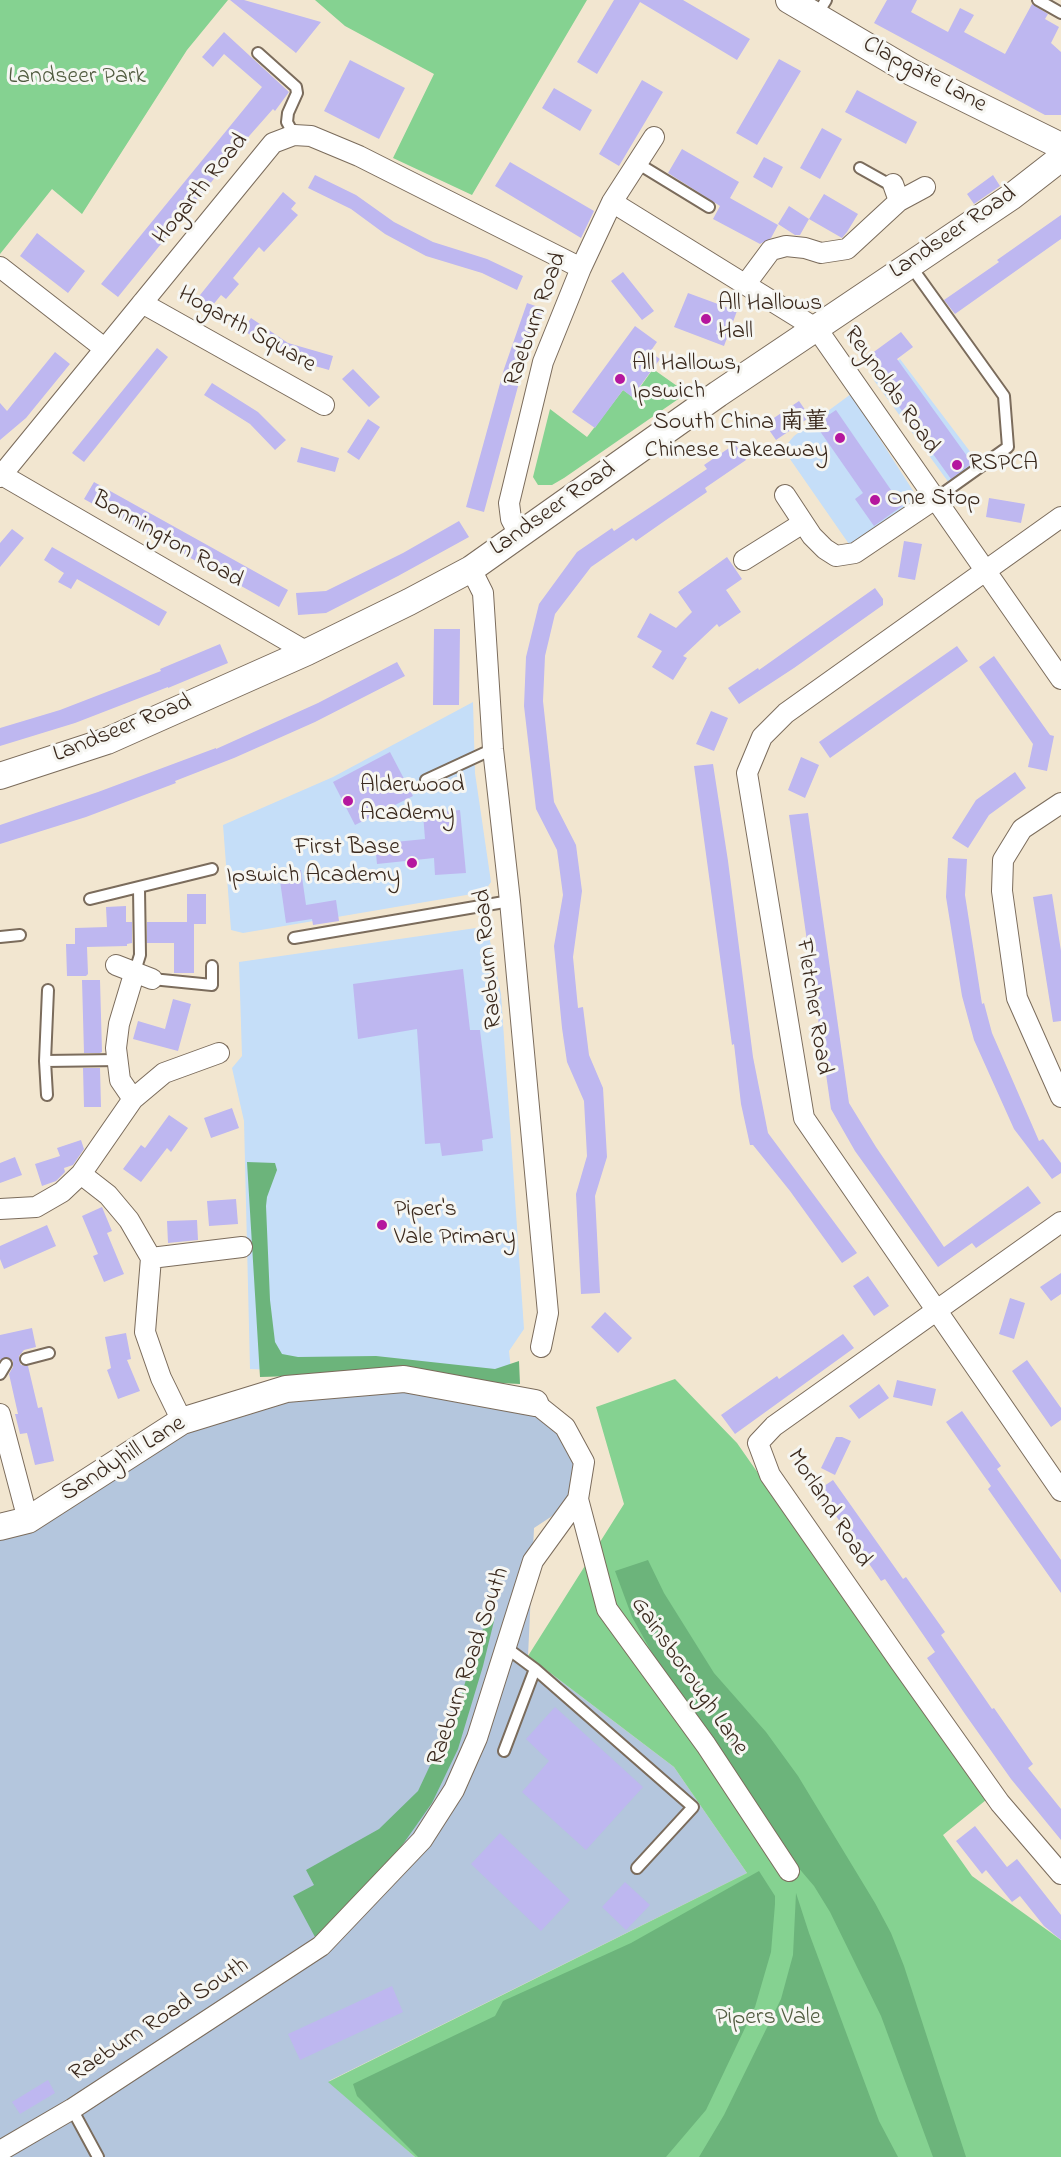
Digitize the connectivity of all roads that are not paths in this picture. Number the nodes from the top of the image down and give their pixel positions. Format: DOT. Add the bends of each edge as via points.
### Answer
graph roads {
  1 [pos="789,0"];
  2 [pos="1038,0"];
  3 [pos="821,8"];
  4 [pos="1061,13"];
  5 [pos="258,53"];
  6 [pos="294,135"];
  7 [pos="654,137"];
  8 [pos="1061,146"];
  9 [pos="1061,158"];
  10 [pos="638,163"];
  11 [pos="860,168"];
  12 [pos="925,188"];
  13 [pos="896,192"];
  14 [pos="612,202"];
  15 [pos="709,207"];
  16 [pos="910,264"];
  17 [pos="0,267"];
  18 [pos="581,268"];
  19 [pos="745,285"];
  20 [pos="142,303"];
  21 [pos="816,329"];
  22 [pos="104,348"];
  23 [pos="324,405"];
  24 [pos="1,476"];
  25 [pos="785,495"];
  26 [pos="935,499"];
  27 [pos="1061,518"];
  28 [pos="803,523"];
  29 [pos="519,534"];
  30 [pos="744,560"];
  31 [pos="471,569"];
  32 [pos="986,571"];
  33 [pos="307,652"];
  34 [pos="1061,679"];
  35 [pos="493,749"];
  36 [pos="0,776"];
  37 [pos="426,780"];
  38 [pos="1061,803"];
  39 [pos="212,869"];
  40 [pos="139,889"];
  41 [pos="90,899"];
  42 [pos="510,901"];
  43 [pos="20,935"];
  44 [pos="0,937"];
  45 [pos="294,938"];
  46 [pos="116,965"];
  47 [pos="212,966"];
  48 [pos="143,975"];
  49 [pos="48,990"];
  50 [pos="219,1053"];
  51 [pos="119,1060"];
  52 [pos="45,1061"];
  53 [pos="47,1095"];
  54 [pos="1061,1097"];
  55 [pos="133,1099"];
  56 [pos="81,1174"];
  57 [pos="0,1209"];
  58 [pos="1061,1222"];
  59 [pos="242,1247"];
  60 [pos="151,1258"];
  61 [pos="937,1311"];
  62 [pos="541,1347"];
  63 [pos="49,1353"];
  64 [pos="26,1359"];
  65 [pos="6,1364"];
  66 [pos="0,1374"];
  67 [pos="535,1403"];
  68 [pos="0,1414"];
  69 [pos="182,1421"];
  70 [pos="1061,1491"];
  71 [pos="578,1499"];
  72 [pos="28,1520"];
  73 [pos="0,1527"];
  74 [pos="504,1646"];
  75 [pos="535,1669"];
  76 [pos="504,1751"];
  77 [pos="637,1868"];
  78 [pos="789,1871"];
  79 [pos="1061,1874"];
  80 [pos="72,2109"];
  81 [pos="0,2151"];
  82 [pos="98,2157"];
  1 -- 3 [label="street, Clapgate Lane"];
  2 -- 4 [label="lane"];
  3 -- 8 [label="street, Clapgate Lane" via="911,72"];
  5 -- 6 [label="lane" via="296,87 287,122"];
  6 -- 18 [label="street" via="311,136 359,156"];
  6 -- 20 [label="street, Hogarth Road" via="273,142"];
  7 -- 10 [label="street, Raeburn Road"];
  9 -- 16 [label="street, Landseer Road" via="1011,197"];
  10 -- 14 [label="street, Raeburn Road"];
  10 -- 15 [label="lane"];
  11 -- 13 [label="lane"];
  12 -- 13 [label="street"];
  13 -- 19 [label="street" via="847,249 821,253 786,246 771,250"];
  14 -- 18 [label="street, Raeburn Road"];
  14 -- 19 [label="street, Reynolds Road"];
  16 -- 21 [label="street, Landseer Road"];
  16 -- 26 [label="lane" via="1004,396 1008,447"];
  17 -- 22 [label="street"];
  18 -- 29 [label="street, Raeburn Road" via="543,362 519,458 509,502 511,519"];
  19 -- 21 [label="street, Reynolds Road"];
  20 -- 22 [label="street, Hogarth Road"];
  20 -- 23 [label="street, Hogarth Square"];
  21 -- 26 [label="street, Reynolds Road"];
  21 -- 29 [label="street, Landseer Road"];
  22 -- 24 [label="street, Hogarth Road"];
  24 -- 33 [label="street, Bonnington Road"];
  25 -- 28 [label="street"];
  26 -- 28 [label="street" via="855,554 836,556"];
  26 -- 32 [label="street, Reynolds Road"];
  27 -- 32 [label="street, Fletcher Road"];
  28 -- 30 [label="street"];
  29 -- 31 [label="street, Landseer Road"];
  31 -- 33 [label="street, Landseer Road"];
  31 -- 35 [label="street, Raeburn Road" via="483,593"];
  32 -- 34 [label="street, Reynolds Road"];
  32 -- 61 [label="street, Fletcher Road" via="786,712 762,737 747,773 804,1118"];
  33 -- 36 [label="street, Landseer Road" via="107,741"];
  35 -- 37 [label="lane"];
  35 -- 42 [label="street, Raeburn Road"];
  38 -- 54 [label="street" via="1022,829 1004,860 1002,891 1017,998"];
  39 -- 40 [label="lane"];
  40 -- 41 [label="lane"];
  40 -- 48 [label="lane"];
  42 -- 45 [label="lane"];
  42 -- 62 [label="street, Raeburn Road" via="548,1314"];
  43 -- 44 [label="lane"];
  46 -- 48 [label="street"];
  47 -- 48 [label="lane" via="212,985"];
  48 -- 51 [label="street" via="118,1024"];
  49 -- 52 [label="lane"];
  50 -- 55 [label="street" via="164,1073"];
  51 -- 52 [label="lane"];
  51 -- 55 [label="street" via="120,1080"];
  52 -- 53 [label="lane"];
  55 -- 56 [label="street"];
  56 -- 57 [label="street" via="62,1192 36,1207"];
  56 -- 60 [label="street" via="115,1203"];
  58 -- 61 [label="street, Morland Road"];
  59 -- 60 [label="street"];
  60 -- 69 [label="street" via="145,1332"];
  61 -- 70 [label="street, Fletcher Road"];
  61 -- 79 [label="street, Morland Road" via="774,1426 758,1443 770,1475 880,1633 1000,1803"];
  63 -- 64 [label="lane"];
  65 -- 66 [label="lane"];
  67 -- 69 [label="street, Sandyhill Lane" via="404,1378 286,1389"];
  67 -- 71 [label="street, Raeburn Road South" via="565,1427 584,1462"];
  68 -- 72 [label="street"];
  69 -- 72 [label="street, Sandyhill Lane"];
  71 -- 74 [label="street, Raeburn Road South" via="533,1561"];
  71 -- 78 [label="street, Gainsborough Lane" via="607,1609 706,1745"];
  72 -- 73 [label="street, Sandyhill Lane"];
  74 -- 75 [label="lane"];
  74 -- 80 [label="street, Raeburn Road South" via="477,1738 454,1790 422,1840 321,1946"];
  75 -- 76 [label="lane"];
  75 -- 77 [label="lane" via="693,1807"];
  80 -- 81 [label="street, Raeburn Road South"];
  80 -- 82 [label="lane"];
}
